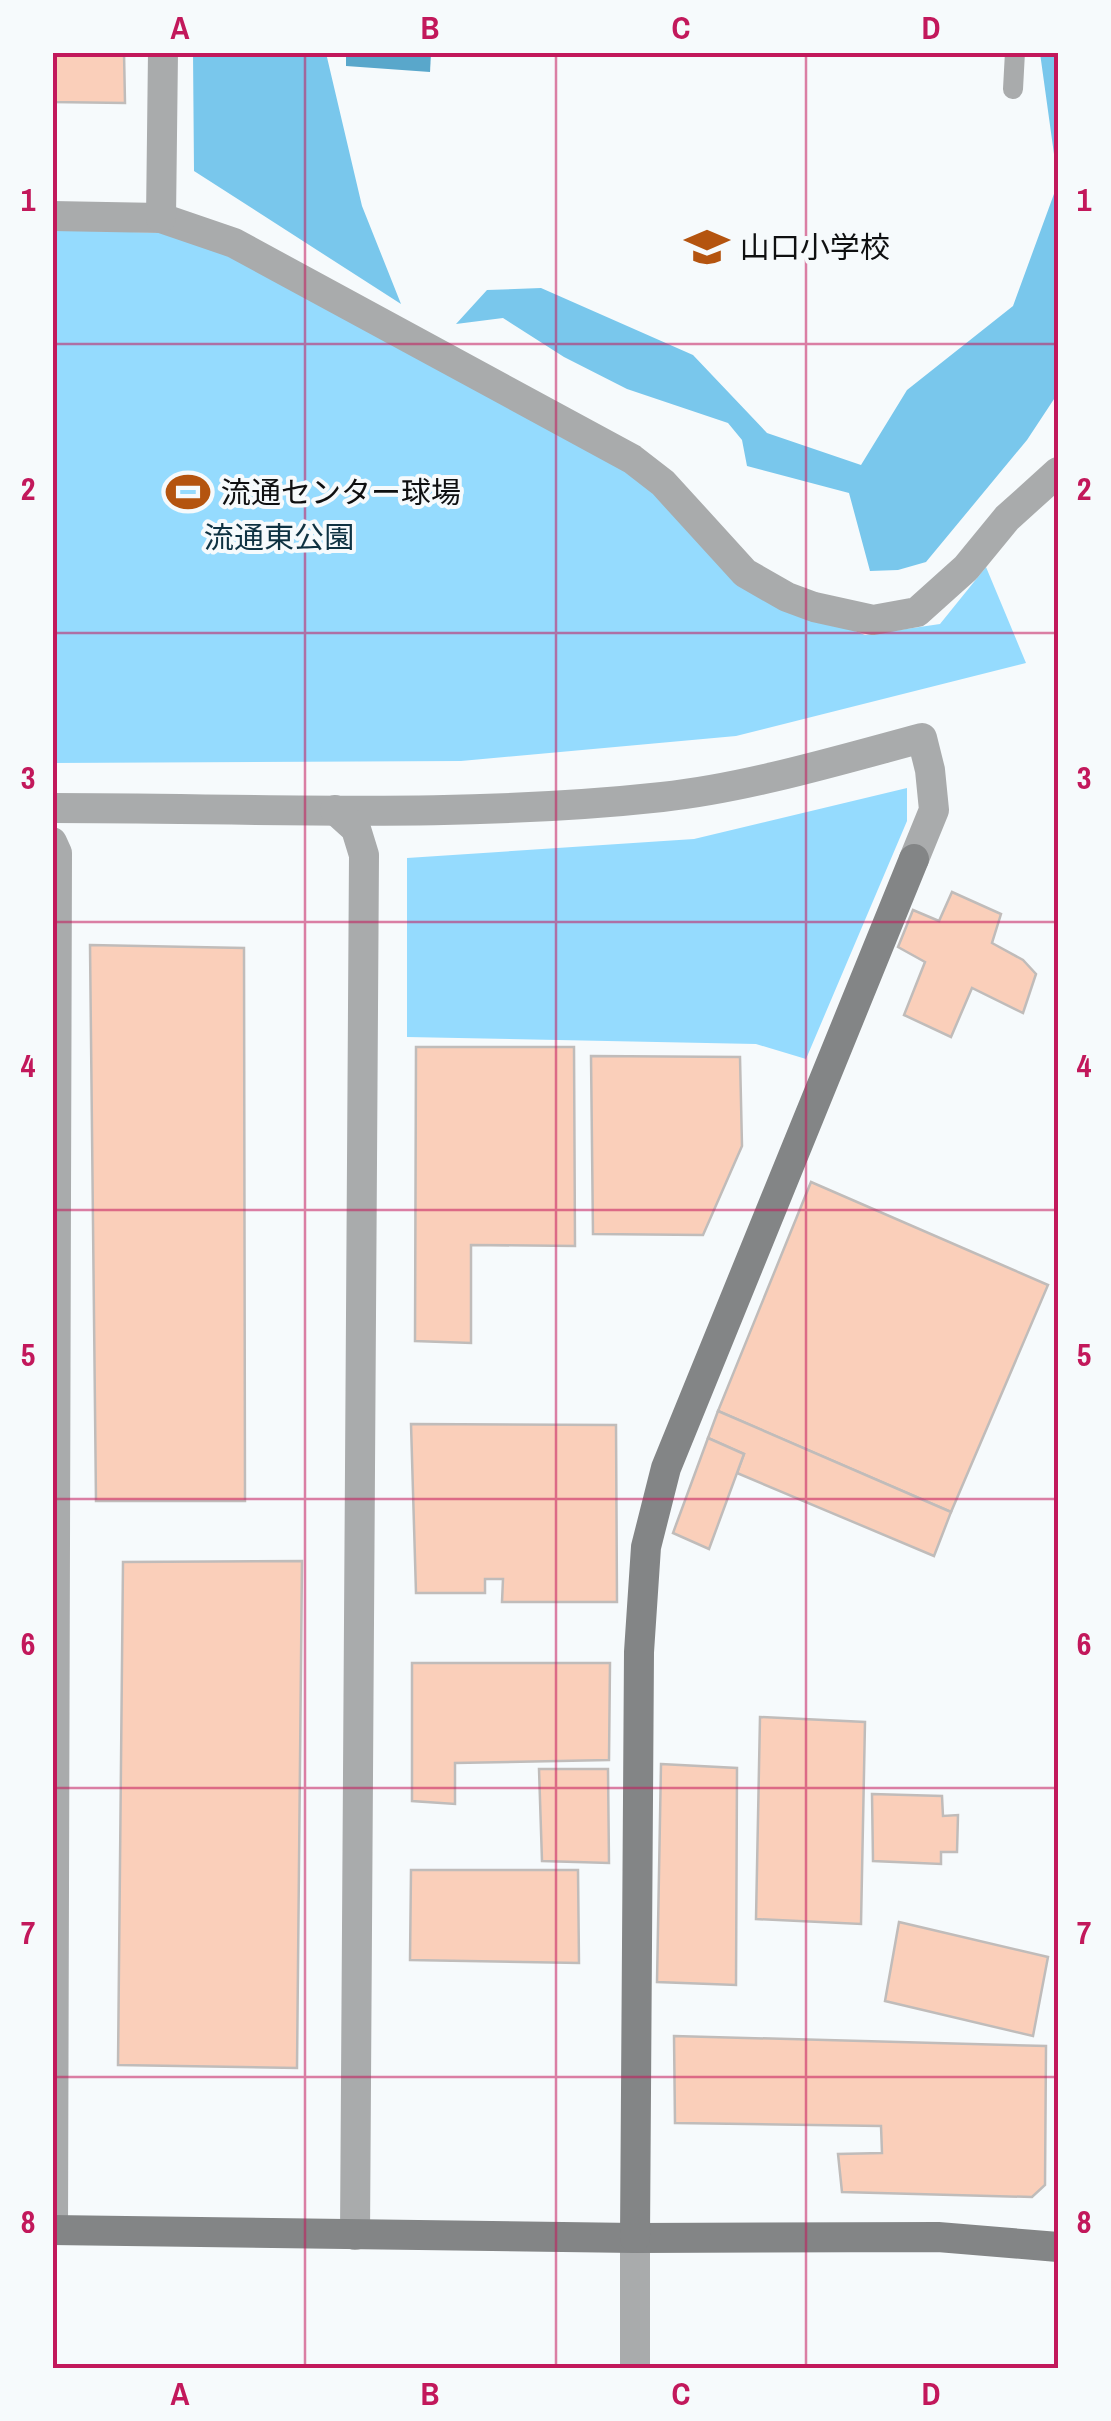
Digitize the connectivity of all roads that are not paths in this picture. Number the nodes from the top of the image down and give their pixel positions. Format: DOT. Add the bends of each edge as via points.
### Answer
graph roads {
  1 [pos="163,52"];
  2 [pos="1015,52"];
  3 [pos="1013,89"];
  4 [pos="52,216"];
  5 [pos="160,218"];
  6 [pos="1058,472"];
  7 [pos="52,808"];
  8 [pos="335,810"];
  9 [pos="52,842"];
  10 [pos="53,2230"];
  11 [pos="355,2235"];
  12 [pos="635,2238"];
  13 [pos="1058,2246"];
  14 [pos="635,2368"];
  1 -- 5 [label="street"];
  2 -- 3 [label="lane"];
  4 -- 5 [label="street"];
  5 -- 6 [label="street" via="234,243 632,459 746,572 814,608 873,620 917,612"];
  7 -- 8 [label="street"];
  8 -- 11 [label="street" via="356,830 364,855"];
  8 -- 12 [label="street" via="508,810 666,797 922,738 930,770 934,810 666,1468 646,1547 639,1652"];
  9 -- 10 [label="street"];
  10 -- 11 [label="street"];
  11 -- 12 [label="street"];
  12 -- 13 [label="street" via="938,2237"];
  12 -- 14 [label="street"];
}
